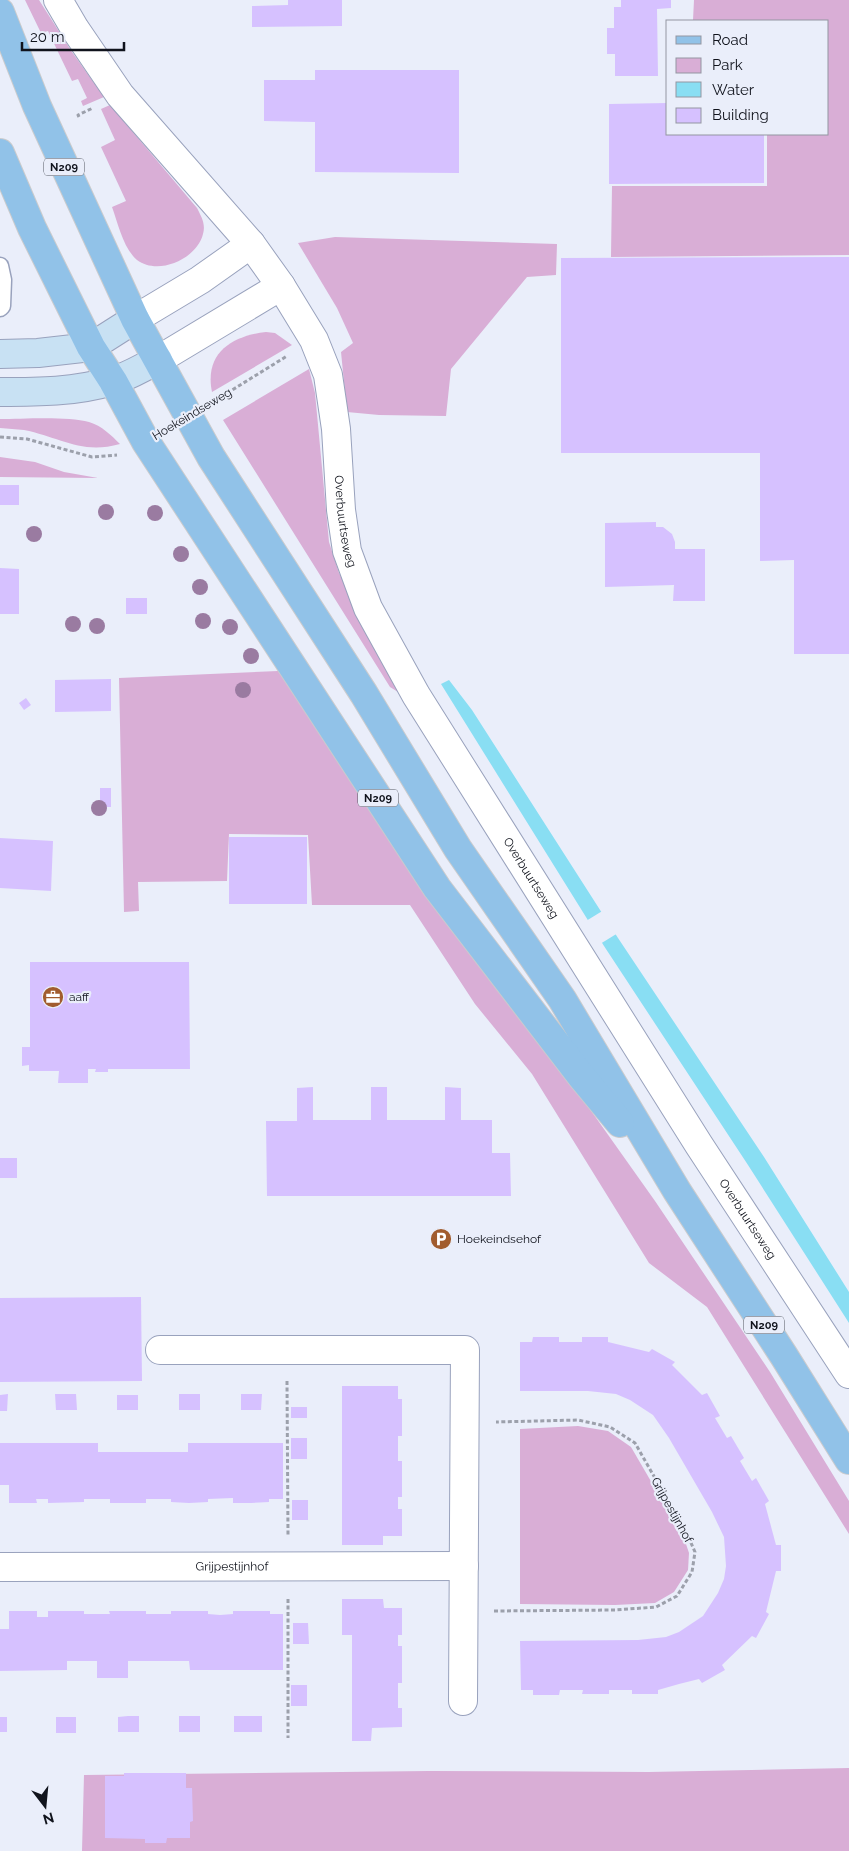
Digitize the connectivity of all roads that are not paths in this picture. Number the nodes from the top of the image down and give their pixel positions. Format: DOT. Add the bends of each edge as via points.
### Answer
graph roads {
  1 [pos="58,0"];
  2 [pos="0,12"];
  3 [pos="0,153"];
  4 [pos="251,244"];
  5 [pos="0,266"];
  6 [pos="281,286"];
  7 [pos="0,308"];
  8 [pos="135,319"];
  9 [pos="91,347"];
  10 [pos="0,354"];
  11 [pos="158,360"];
  12 [pos="113,381"];
  13 [pos="0,392"];
  14 [pos="677,1191"];
  15 [pos="160,1350"];
  16 [pos="849,1374"];
  17 [pos="849,1460"];
  18 [pos="464,1566"];
  19 [pos="0,1567"];
  20 [pos="463,1701"];
  1 -- 4 [label="street" via="120,95"];
  2 -- 8 [label="main road, N209" via="36,106"];
  3 -- 9 [label="main road, N209" via="32,228"];
  4 -- 6 [label="street"];
  4 -- 8 [label="street" via="200,280"];
  5 -- 7 [label="lane" via="3,280"];
  6 -- 11 [label="street"];
  6 -- 16 [label="street, Overbuurtseweg" via="314,340 328,375 347,552 368,608 422,703 699,1145"];
  8 -- 9 [label="street"];
  8 -- 11 [label="main road, N209"];
  9 -- 10 [label="street"];
  9 -- 12 [label="main road, N209"];
  11 -- 12 [label="street"];
  11 -- 14 [label="main road, N209" via="212,457 364,694 458,849 562,998"];
  12 -- 13 [label="street" via="52,392"];
  12 -- 14 [label="main road, N209" via="146,442 437,888 581,1076"];
  14 -- 17 [label="main road, N209"];
  15 -- 18 [label="street" via="465,1350"];
  18 -- 19 [label="street, Grijpestijnhof"];
  18 -- 20 [label="street"];
}
